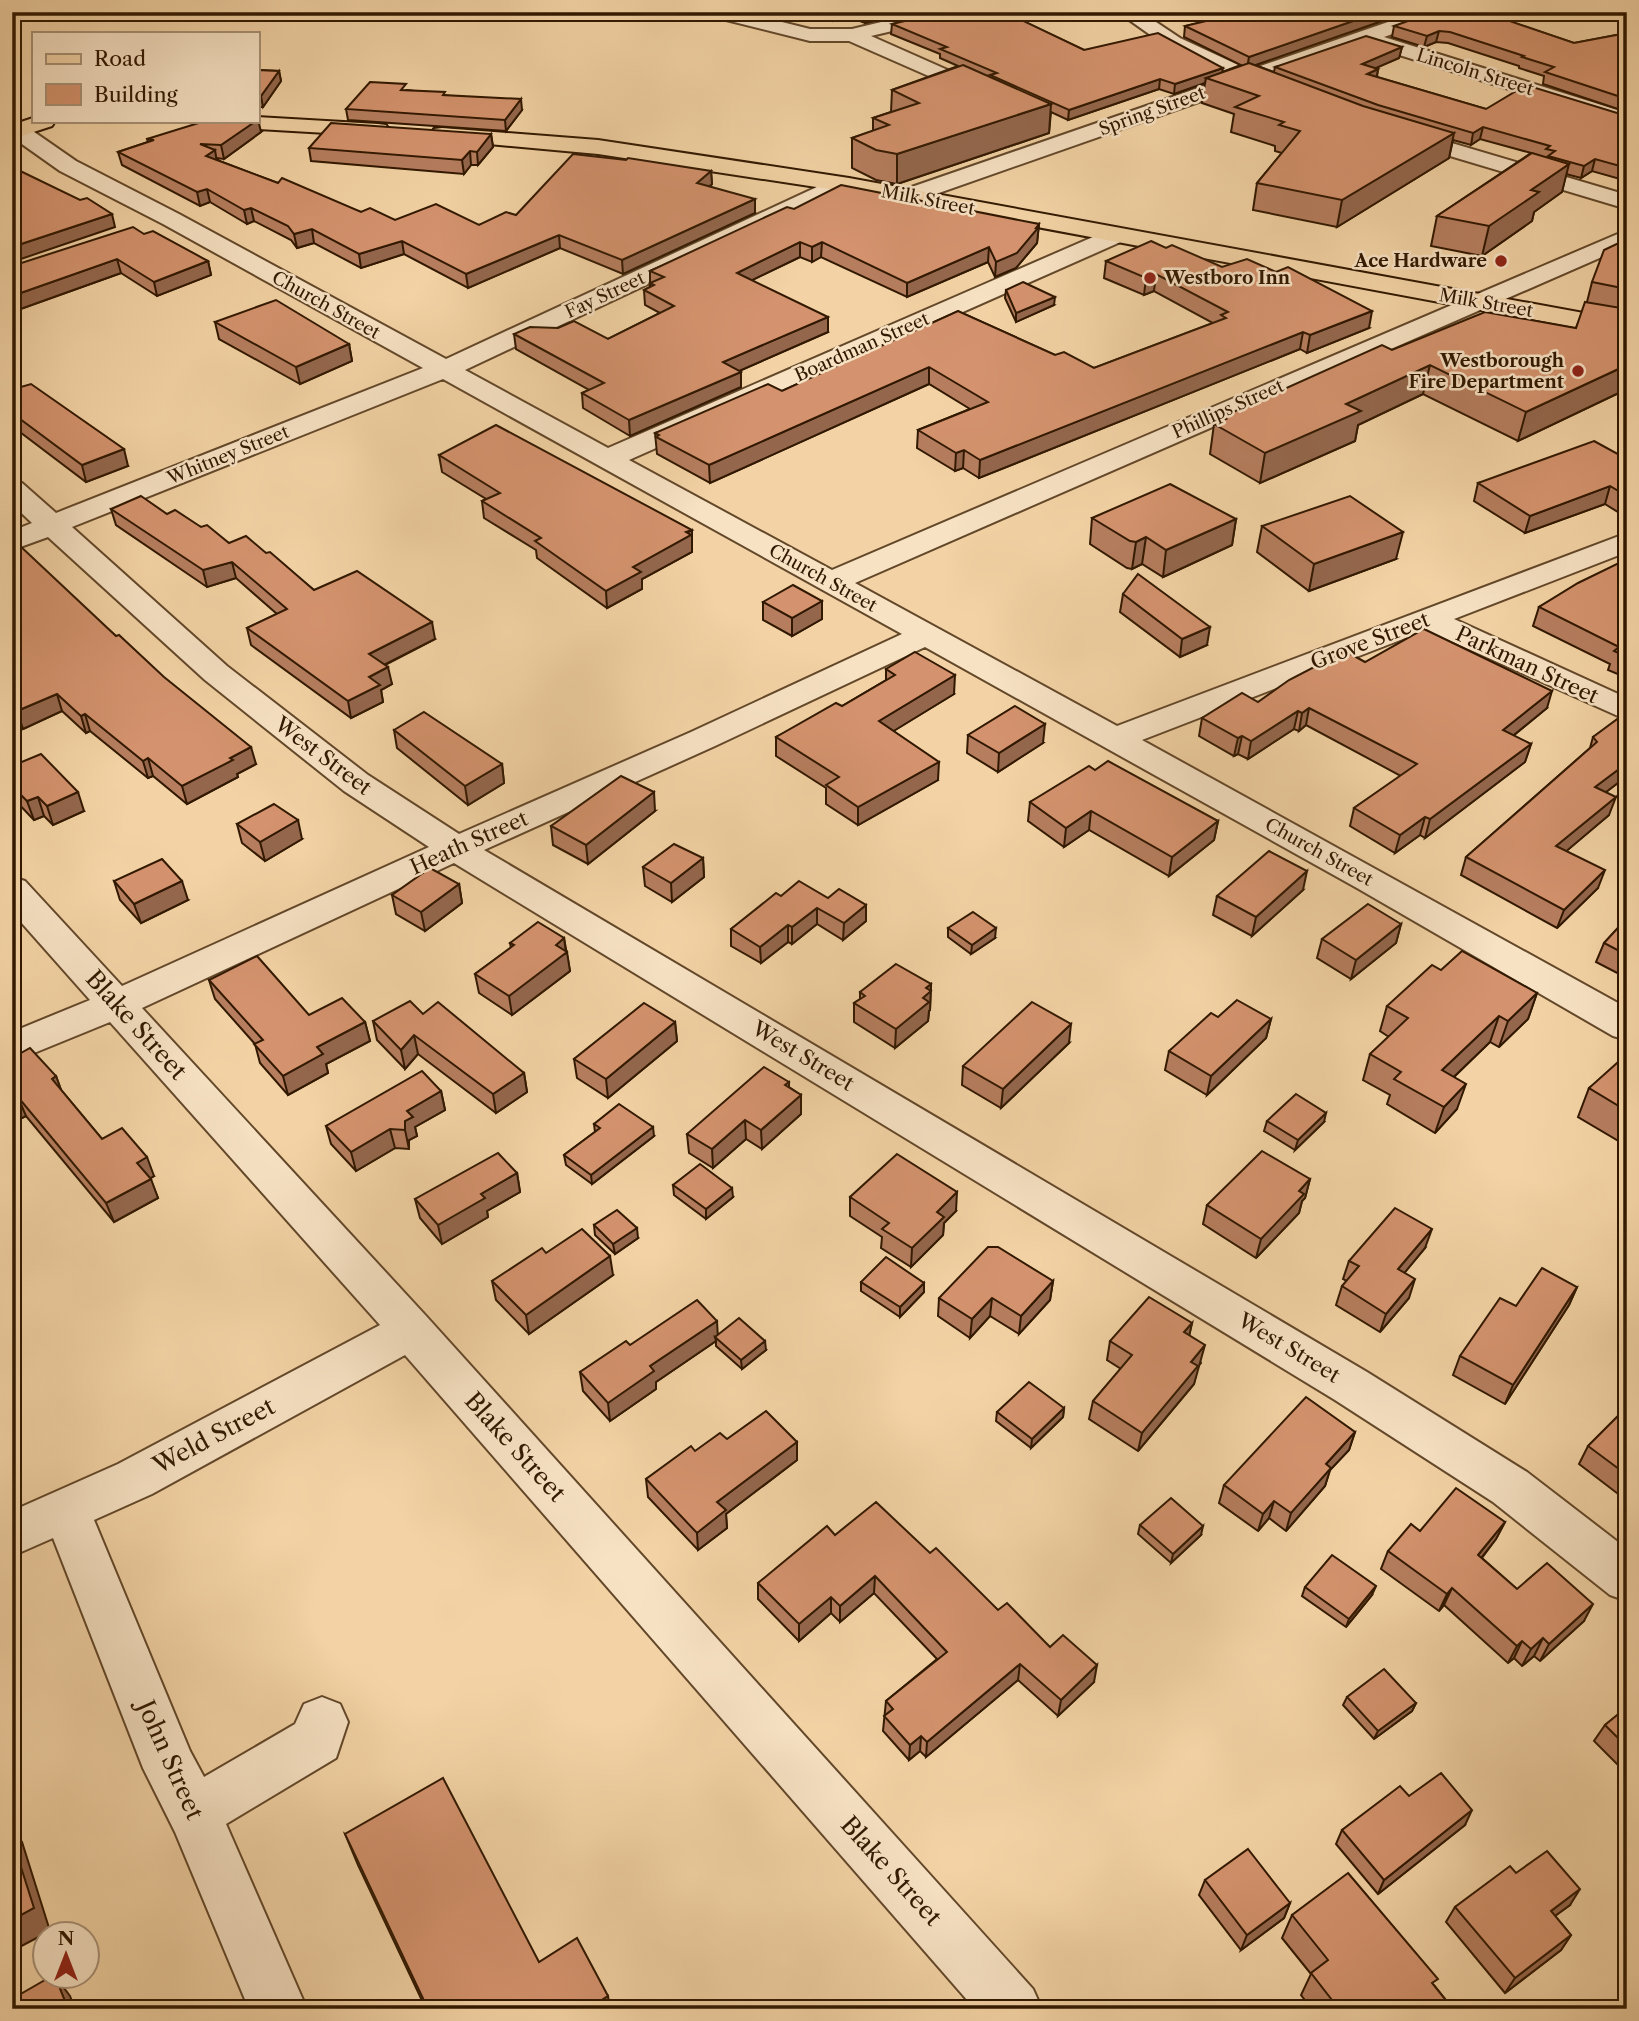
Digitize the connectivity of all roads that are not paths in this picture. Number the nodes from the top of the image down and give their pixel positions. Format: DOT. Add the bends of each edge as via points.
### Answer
graph roads {
  1 [pos="716,12"];
  2 [pos="949,12"];
  3 [pos="1127,12"];
  4 [pos="1436,12"];
  5 [pos="852,35"];
  6 [pos="1364,37"];
  7 [pos="1245,78"];
  8 [pos="1282,92"];
  9 [pos="1009,104"];
  10 [pos="1627,120"];
  11 [pos="240,122"];
  12 [pos="1056,126"];
  13 [pos="1381,128"];
  14 [pos="25,129"];
  15 [pos="1080,136"];
  16 [pos="842,184"];
  17 [pos="908,196"];
  18 [pos="1627,202"];
  19 [pos="1117,235"];
  20 [pos="1627,237"];
  21 [pos="1475,301"];
  22 [pos="1627,329"];
  23 [pos="443,369"];
  24 [pos="607,459"];
  25 [pos="12,489"];
  26 [pos="53,526"];
  27 [pos="12,541"];
  28 [pos="1627,542"];
  29 [pos="831,582"];
  30 [pos="1428,619"];
  31 [pos="926,635"];
  32 [pos="1627,710"];
  33 [pos="1114,739"];
  34 [pos="454,849"];
  35 [pos="12,889"];
  36 [pos="117,1004"];
  37 [pos="1627,1026"];
  38 [pos="12,1048"];
  39 [pos="411,1330"];
  40 [pos="66,1510"];
  41 [pos="12,1534"];
  42 [pos="1627,1579"];
  43 [pos="322,1722"];
  44 [pos="194,1813"];
  45 [pos="278,2009"];
  46 [pos="1013,2009"];
  1 -- 5 [label="street" via="810,35"];
  2 -- 5 [label="street"];
  3 -- 7 [label="street" via="1173,42"];
  4 -- 6 [label="street, Spring Street"];
  5 -- 9 [label="street"];
  6 -- 7 [label="street, Spring Street"];
  6 -- 10 [label="street, Lincoln Street"];
  7 -- 8 [label="street"];
  7 -- 15 [label="street, Spring Street"];
  11 -- 16 [label="main road, Milk Street" via="598,147"];
  12 -- 15 [label="street"];
  13 -- 18 [label="street"];
  14 -- 23 [label="street, Church Street" via="68,166 157,224"];
  15 -- 17 [label="street, Spring Street"];
  16 -- 17 [label="main road, Milk Street"];
  16 -- 23 [label="street, Fay Street"];
  17 -- 19 [label="main road, Milk Street"];
  19 -- 21 [label="main road, Milk Street"];
  19 -- 24 [label="street, Boardman Street"];
  20 -- 21 [label="street, Phillips Street"];
  21 -- 22 [label="main road, Milk Street"];
  21 -- 29 [label="street, Phillips Street"];
  23 -- 24 [label="street, Church Street"];
  23 -- 26 [label="street, Whitney Street"];
  24 -- 29 [label="street, Church Street"];
  25 -- 26 [label="street, West Street"];
  26 -- 27 [label="street, Whitney Street"];
  26 -- 34 [label="street, West Street" via="216,674 356,783"];
  28 -- 30 [label="street, Grove Street"];
  29 -- 31 [label="street, Church Street"];
  30 -- 32 [label="street, Parkman Street"];
  30 -- 33 [label="street, Grove Street"];
  31 -- 33 [label="street, Church Street"];
  31 -- 34 [label="street, Heath Street"];
  33 -- 37 [label="street, Church Street"];
  34 -- 36 [label="street, Heath Street"];
  34 -- 42 [label="street, West Street" via="1351,1386 1510,1487"];
  35 -- 36 [label="street, Blake Street"];
  36 -- 38 [label="street, Heath Street"];
  36 -- 39 [label="street, Blake Street"];
  39 -- 40 [label="street, Weld Street" via="135,1479"];
  39 -- 46 [label="street, Blake Street"];
  40 -- 41 [label="street, Weld Street"];
  40 -- 44 [label="street, John Street" via="170,1768"];
  43 -- 44 [label="street" via="317,1740"];
  44 -- 45 [label="street, John Street"];
}
